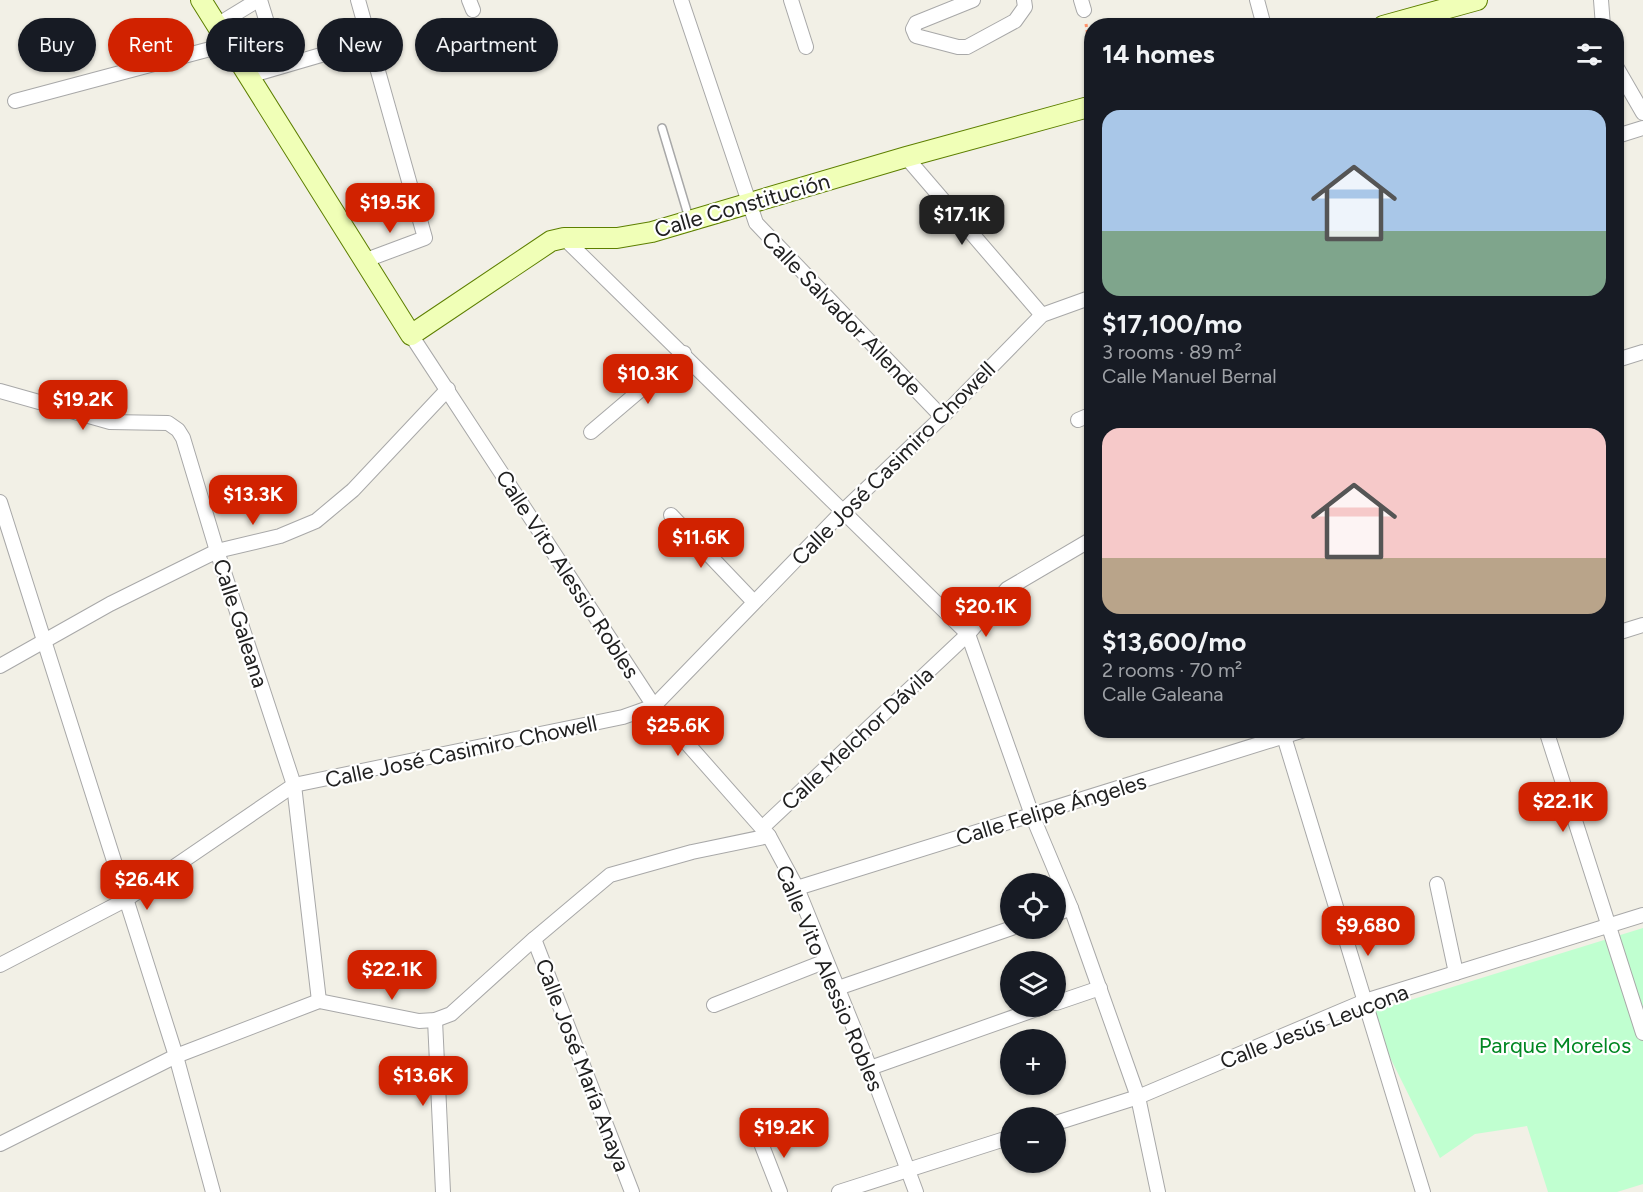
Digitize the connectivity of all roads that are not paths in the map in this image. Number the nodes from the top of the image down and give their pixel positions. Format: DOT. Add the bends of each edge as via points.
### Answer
graph roads {
  1 [pos="201,0"];
  2 [pos="259,0"];
  3 [pos="358,0"];
  4 [pos="681,0"];
  5 [pos="791,0"];
  6 [pos="973,0"];
  7 [pos="1024,0"];
  8 [pos="1257,0"];
  9 [pos="1477,0"];
  10 [pos="1601,0"];
  11 [pos="1430,6"];
  12 [pos="213,18"];
  13 [pos="229,18"];
  14 [pos="265,18"];
  15 [pos="363,18"];
  16 [pos="1262,18"];
  17 [pos="1402,18"];
  18 [pos="1602,18"];
  19 [pos="806,47"];
  20 [pos="206,50"];
  21 [pos="317,56"];
  22 [pos="246,72"];
  23 [pos="378,72"];
  24 [pos="249,76"];
  25 [pos="1624,80"];
  26 [pos="15,101"];
  27 [pos="1084,108"];
  28 [pos="1643,113"];
  29 [pos="662,128"];
  30 [pos="1643,128"];
  31 [pos="1624,134"];
  32 [pos="906,157"];
  33 [pos="749,203"];
  34 [pos="690,220"];
  35 [pos="564,238"];
  36 [pos="366,260"];
  37 [pos="1084,300"];
  38 [pos="1042,315"];
  39 [pos="411,335"];
  40 [pos="1643,352"];
  41 [pos="684,353"];
  42 [pos="1624,358"];
  43 [pos="448,389"];
  44 [pos="0,391"];
  45 [pos="942,417"];
  46 [pos="1084,417"];
  47 [pos="1078,420"];
  48 [pos="591,432"];
  49 [pos="0,502"];
  50 [pos="843,511"];
  51 [pos="671,515"];
  52 [pos="1084,544"];
  53 [pos="217,551"];
  54 [pos="753,601"];
  55 [pos="1643,625"];
  56 [pos="1624,631"];
  57 [pos="968,634"];
  58 [pos="43,641"];
  59 [pos="0,666"];
  60 [pos="654,706"];
  61 [pos="1271,738"];
  62 [pos="1284,738"];
  63 [pos="1549,738"];
  64 [pos="294,785"];
  65 [pos="1032,815"];
  66 [pos="766,832"];
  67 [pos="1437,884"];
  68 [pos="797,888"];
  69 [pos="127,899"];
  70 [pos="1071,908"];
  71 [pos="1066,910"];
  72 [pos="1643,915"];
  73 [pos="1610,926"];
  74 [pos="1000,932"];
  75 [pos="534,939"];
  76 [pos="826,961"];
  77 [pos="0,965"];
  78 [pos="1456,974"];
  79 [pos="838,988"];
  80 [pos="1100,988"];
  81 [pos="1066,1000"];
  82 [pos="319,1001"];
  83 [pos="1365,1001"];
  84 [pos="714,1005"];
  85 [pos="1014,1017"];
  86 [pos="435,1020"];
  87 [pos="1643,1033"];
  88 [pos="176,1056"];
  89 [pos="870,1068"];
  90 [pos="1138,1097"];
  91 [pos="1066,1120"];
  92 [pos="759,1138"];
  93 [pos="1000,1141"];
  94 [pos="0,1144"];
  95 [pos="908,1170"];
  96 [pos="213,1192"];
  97 [pos="442,1192"];
  98 [pos="632,1192"];
  99 [pos="780,1192"];
  100 [pos="839,1192"];
  101 [pos="916,1192"];
  102 [pos="1158,1192"];
  103 [pos="1423,1192"];
  1 -- 12 [label="street, Calle Vito Alessio Robles"];
  2 -- 13 [label="street"];
  2 -- 14 [label="street"];
  3 -- 15 [label="street"];
  4 -- 33 [label="street, Calle Salvador Allende"];
  5 -- 19 [label="street"];
  6 -- 7 [label="street" via="916,23 916,36 967,47 1015,21 1026,7"];
  8 -- 16 [label="street"];
  9 -- 11 [label="street"];
  10 -- 18 [label="street"];
  11 -- 17 [label="street"];
  20 -- 26 [label="street"];
  21 -- 24 [label="street"];
  22 -- 24 [label="street, Calle Vito Alessio Robles"];
  23 -- 36 [label="street" via="425,238"];
  24 -- 36 [label="street, Calle Vito Alessio Robles"];
  25 -- 28 [label="street"];
  27 -- 32 [label="street, Calle Constitución"];
  29 -- 34 [label="lane"];
  30 -- 31 [label="street"];
  32 -- 33 [label="street, Calle Constitución"];
  32 -- 38 [label="street"];
  33 -- 34 [label="street, Calle Constitución"];
  33 -- 45 [label="street, Calle Salvador Allende" via="759,228"];
  34 -- 35 [label="street, Calle Constitución" via="617,238"];
  35 -- 39 [label="street, Calle Constitución" via="551,241"];
  35 -- 41 [label="street"];
  36 -- 39 [label="street, Calle Vito Alessio Robles"];
  37 -- 38 [label="street, Calle José Casimiro Chowell"];
  38 -- 45 [label="street, Calle José Casimiro Chowell"];
  39 -- 43 [label="street, Calle Vito Alessio Robles"];
  40 -- 42 [label="street"];
  41 -- 48 [label="street"];
  41 -- 50 [label="street"];
  43 -- 53 [label="street" via="353,490 316,521 280,536"];
  43 -- 60 [label="street, Calle Vito Alessio Robles"];
  44 -- 53 [label="street, Calle Galeana" via="110,422 168,423 178,430"];
  45 -- 50 [label="street, Calle José Casimiro Chowell"];
  46 -- 47 [label="street"];
  49 -- 58 [label="street"];
  50 -- 54 [label="street, Calle José Casimiro Chowell"];
  50 -- 57 [label="street"];
  51 -- 54 [label="street"];
  52 -- 57 [label="street, Calle Melchor Dávila" via="1007,589"];
  53 -- 58 [label="street"];
  53 -- 64 [label="street, Calle Galeana"];
  54 -- 60 [label="street, Calle José Casimiro Chowell"];
  55 -- 56 [label="street"];
  57 -- 65 [label="street"];
  57 -- 66 [label="street, Calle Melchor Dávila"];
  58 -- 59 [label="street"];
  58 -- 69 [label="street"];
  60 -- 64 [label="street, Calle José Casimiro Chowell" via="623,717"];
  60 -- 66 [label="street, Calle Vito Alessio Robles"];
  61 -- 65 [label="street, Calle Felipe Ángeles"];
  62 -- 83 [label="street"];
  63 -- 73 [label="street"];
  64 -- 69 [label="street, Calle José Casimiro Chowell"];
  64 -- 82 [label="street, Calle Galeana"];
  65 -- 68 [label="street, Calle Felipe Ángeles"];
  65 -- 70 [label="street"];
  66 -- 68 [label="street, Calle Vito Alessio Robles"];
  66 -- 75 [label="street" via="610,875"];
  67 -- 78 [label="street"];
  68 -- 76 [label="street, Calle Vito Alessio Robles"];
  69 -- 77 [label="street, Calle José Casimiro Chowell"];
  69 -- 88 [label="street"];
  70 -- 71 [label="street"];
  70 -- 80 [label="street"];
  72 -- 73 [label="street, Calle Jesús Leucona"];
  73 -- 78 [label="street, Calle Jesús Leucona"];
  73 -- 87 [label="street"];
  74 -- 79 [label="street"];
  75 -- 86 [label="street" via="463,1005"];
  75 -- 98 [label="street, Calle José María Anaya"];
  76 -- 79 [label="street, Calle Vito Alessio Robles"];
  76 -- 84 [label="street"];
  78 -- 83 [label="street, Calle Jesús Leucona"];
  79 -- 89 [label="street, Calle Vito Alessio Robles"];
  80 -- 81 [label="street"];
  80 -- 90 [label="street"];
  82 -- 86 [label="street" via="400,1019"];
  82 -- 88 [label="street"];
  83 -- 90 [label="street, Calle Jesús Leucona"];
  83 -- 103 [label="street"];
  85 -- 89 [label="street"];
  86 -- 97 [label="street"];
  88 -- 94 [label="street"];
  88 -- 96 [label="street"];
  89 -- 95 [label="street, Calle Vito Alessio Robles"];
  90 -- 91 [label="street, Calle Jesús Leucona"];
  90 -- 102 [label="street"];
  92 -- 99 [label="street"];
  93 -- 95 [label="street"];
  95 -- 100 [label="street"];
  95 -- 101 [label="street, Calle Vito Alessio Robles"];
}
